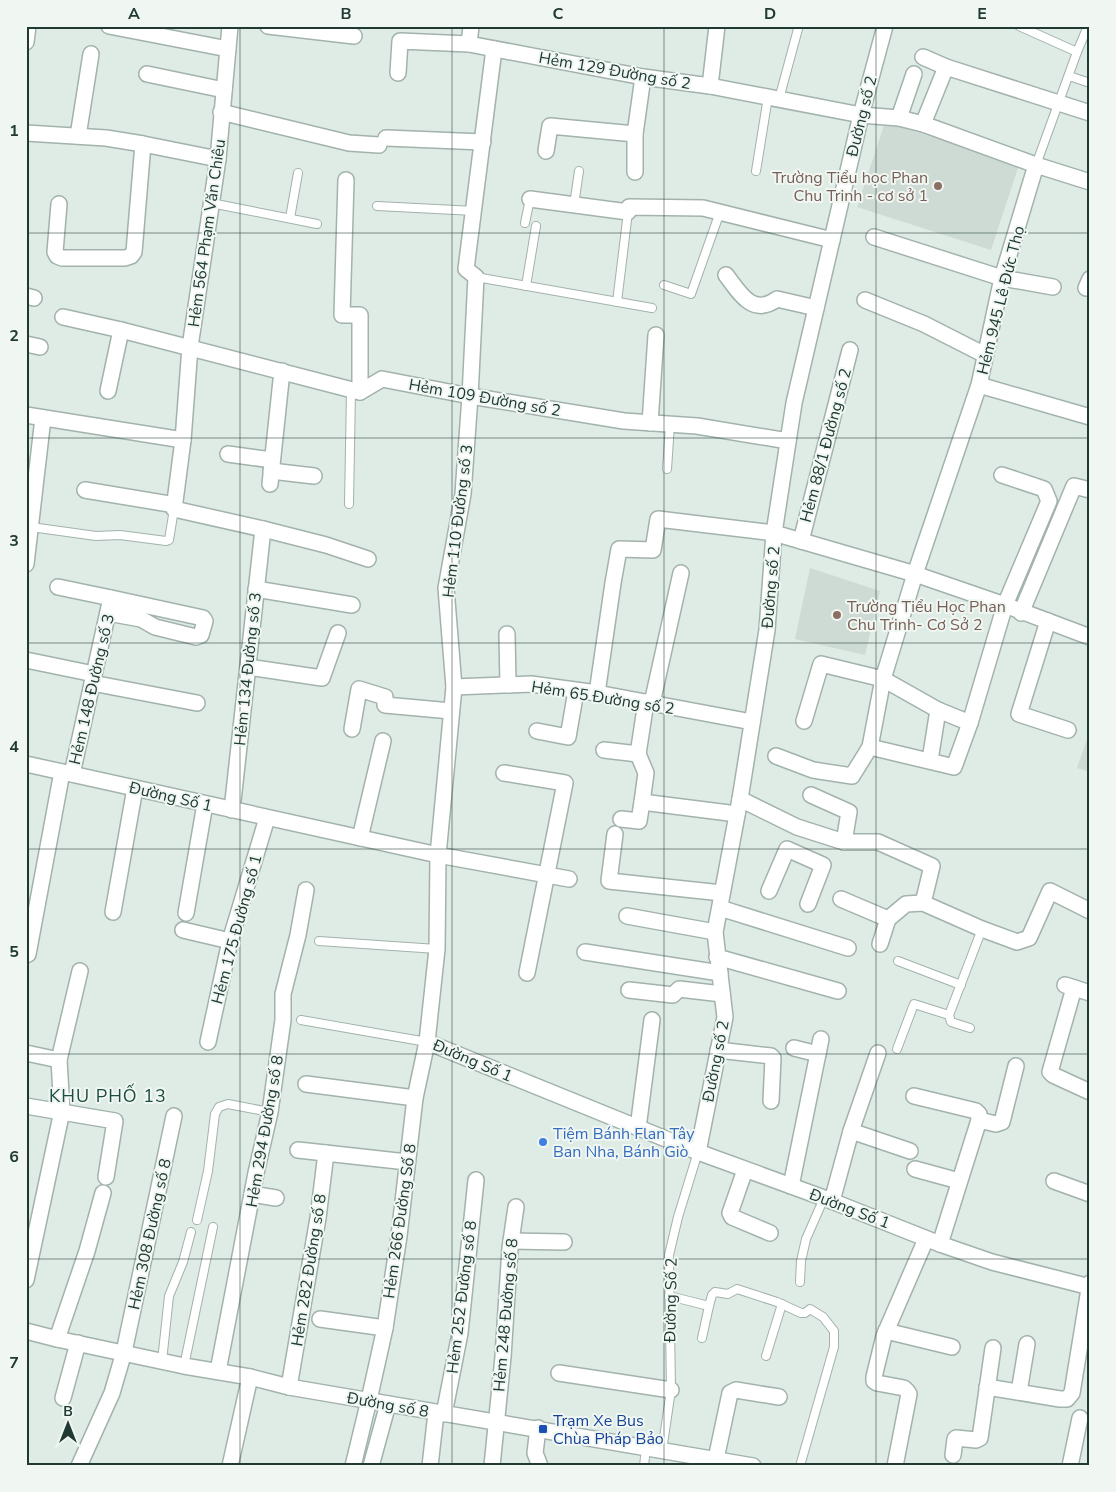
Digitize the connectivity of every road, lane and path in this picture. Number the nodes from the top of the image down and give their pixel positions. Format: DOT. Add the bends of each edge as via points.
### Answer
graph roads {
  1 [pos="28,26"];
  2 [pos="109,26"];
  3 [pos="230,26"];
  4 [pos="268,26"];
  5 [pos="470,26"];
  6 [pos="718,26"];
  7 [pos="885,26"];
  8 [pos="1018,26"];
  9 [pos="1088,26"];
  10 [pos="798,29"];
  11 [pos="354,36"];
  12 [pos="26,42"];
  13 [pos="469,44"];
  14 [pos="228,48"];
  15 [pos="494,48"];
  16 [pos="1076,52"];
  17 [pos="91,54"];
  18 [pos="923,57"];
  19 [pos="946,67"];
  20 [pos="398,73"];
  21 [pos="147,74"];
  22 [pos="914,74"];
  23 [pos="1069,76"];
  24 [pos="643,78"];
  25 [pos="1090,83"];
  26 [pos="710,86"];
  27 [pos="224,90"];
  28 [pos="774,98"];
  29 [pos="1059,102"];
  30 [pos="222,112"];
  31 [pos="1090,113"];
  32 [pos="860,115"];
  33 [pos="899,118"];
  34 [pos="923,124"];
  35 [pos="26,133"];
  36 [pos="635,134"];
  37 [pos="78,136"];
  38 [pos="483,142"];
  39 [pos="143,144"];
  40 [pos="546,151"];
  41 [pos="218,159"];
  42 [pos="1036,165"];
  43 [pos="579,171"];
  44 [pos="756,171"];
  45 [pos="635,172"];
  46 [pos="298,173"];
  47 [pos="346,180"];
  48 [pos="1090,182"];
  49 [pos="530,199"];
  50 [pos="211,203"];
  51 [pos="59,204"];
  52 [pos="574,205"];
  53 [pos="377,206"];
  54 [pos="474,211"];
  55 [pos="628,212"];
  56 [pos="720,212"];
  57 [pos="290,218"];
  58 [pos="525,223"];
  59 [pos="317,224"];
  60 [pos="536,226"];
  61 [pos="874,237"];
  62 [pos="832,240"];
  63 [pos="726,275"];
  64 [pos="476,277"];
  65 [pos="1002,278"];
  66 [pos="664,285"];
  67 [pos="526,286"];
  68 [pos="1053,287"];
  69 [pos="865,300"];
  70 [pos="617,302"];
  71 [pos="652,308"];
  72 [pos="816,308"];
  73 [pos="63,317"];
  74 [pos="121,330"];
  75 [pos="656,335"];
  76 [pos="190,348"];
  77 [pos="850,350"];
  78 [pos="985,355"];
  79 [pos="282,372"];
  80 [pos="979,386"];
  81 [pos="108,391"];
  82 [pos="355,391"];
  83 [pos="470,396"];
  84 [pos="26,415"];
  85 [pos="1090,417"];
  86 [pos="43,418"];
  87 [pos="650,423"];
  88 [pos="670,425"];
  89 [pos="183,440"];
  90 [pos="788,441"];
  91 [pos="228,454"];
  92 [pos="667,469"];
  93 [pos="271,472"];
  94 [pos="1002,475"];
  95 [pos="314,476"];
  96 [pos="85,490"];
  97 [pos="1090,490"];
  98 [pos="349,504"];
  99 [pos="175,507"];
  100 [pos="31,527"];
  101 [pos="263,529"];
  102 [pos="774,533"];
  103 [pos="801,541"];
  104 [pos="368,559"];
  105 [pos="26,564"];
  106 [pos="681,574"];
  107 [pos="915,574"];
  108 [pos="58,587"];
  109 [pos="256,589"];
  110 [pos="110,605"];
  111 [pos="352,605"];
  112 [pos="1005,605"];
  113 [pos="1021,612"];
  114 [pos="1048,621"];
  115 [pos="338,633"];
  116 [pos="507,634"];
  117 [pos="1090,637"];
  118 [pos="26,660"];
  119 [pos="248,667"];
  120 [pos="93,679"];
  121 [pos="882,680"];
  122 [pos="508,685"];
  123 [pos="454,687"];
  124 [pos="576,691"];
  125 [pos="597,693"];
  126 [pos="197,703"];
  127 [pos="649,703"];
  128 [pos="938,710"];
  129 [pos="451,711"];
  130 [pos="804,721"];
  131 [pos="752,722"];
  132 [pos="970,723"];
  133 [pos="352,729"];
  134 [pos="1068,730"];
  135 [pos="537,731"];
  136 [pos="382,741"];
  137 [pos="870,747"];
  138 [pos="604,750"];
  139 [pos="638,754"];
  140 [pos="776,756"];
  141 [pos="930,760"];
  142 [pos="26,764"];
  143 [pos="67,773"];
  144 [pos="504,773"];
  145 [pos="135,788"];
  146 [pos="811,794"];
  147 [pos="642,802"];
  148 [pos="205,804"];
  149 [pos="738,807"];
  150 [pos="232,810"];
  151 [pos="267,818"];
  152 [pos="621,819"];
  153 [pos="797,827"];
  154 [pos="615,834"];
  155 [pos="360,838"];
  156 [pos="844,842"];
  157 [pos="787,849"];
  158 [pos="438,855"];
  159 [pos="547,874"];
  160 [pos="569,879"];
  161 [pos="306,890"];
  162 [pos="769,891"];
  163 [pos="722,892"];
  164 [pos="841,898"];
  165 [pos="923,903"];
  166 [pos="808,904"];
  167 [pos="720,908"];
  168 [pos="1090,911"];
  169 [pos="113,912"];
  170 [pos="186,913"];
  171 [pos="627,916"];
  172 [pos="888,919"];
  173 [pos="982,929"];
  174 [pos="183,930"];
  175 [pos="715,932"];
  176 [pos="230,941"];
  177 [pos="319,941"];
  178 [pos="880,944"];
  179 [pos="848,948"];
  180 [pos="437,950"];
  181 [pos="586,952"];
  182 [pos="26,955"];
  183 [pos="717,957"];
  184 [pos="898,961"];
  185 [pos="80,971"];
  186 [pos="527,973"];
  187 [pos="720,973"];
  188 [pos="961,985"];
  189 [pos="629,990"];
  190 [pos="838,991"];
  191 [pos="1090,993"];
  192 [pos="722,994"];
  193 [pos="950,1015"];
  194 [pos="302,1020"];
  195 [pos="652,1020"];
  196 [pos="970,1028"];
  197 [pos="208,1042"];
  198 [pos="427,1042"];
  199 [pos="794,1048"];
  200 [pos="897,1049"];
  201 [pos="718,1050"];
  202 [pos="26,1053"];
  203 [pos="878,1053"];
  204 [pos="59,1060"];
  205 [pos="1016,1066"];
  206 [pos="306,1084"];
  207 [pos="1090,1092"];
  208 [pos="914,1096"];
  209 [pos="416,1098"];
  210 [pos="770,1101"];
  211 [pos="26,1106"];
  212 [pos="62,1111"];
  213 [pos="270,1112"];
  214 [pos="174,1116"];
  215 [pos="979,1120"];
  216 [pos="638,1128"];
  217 [pos="850,1131"];
  218 [pos="298,1150"];
  219 [pos="910,1151"];
  220 [pos="698,1152"];
  221 [pos="326,1153"];
  222 [pos="407,1162"];
  223 [pos="915,1169"];
  224 [pos="746,1170"];
  225 [pos="106,1177"];
  226 [pos="476,1180"];
  227 [pos="960,1181"];
  228 [pos="1054,1181"];
  229 [pos="791,1186"];
  230 [pos="103,1193"];
  231 [pos="252,1194"];
  232 [pos="1090,1194"];
  233 [pos="276,1198"];
  234 [pos="828,1200"];
  235 [pos="516,1207"];
  236 [pos="197,1220"];
  237 [pos="213,1227"];
  238 [pos="191,1232"];
  239 [pos="770,1233"];
  240 [pos="511,1241"];
  241 [pos="564,1242"];
  242 [pos="933,1242"];
  243 [pos="26,1280"];
  244 [pos="800,1282"];
  245 [pos="1089,1285"];
  246 [pos="669,1296"];
  247 [pos="782,1304"];
  248 [pos="709,1306"];
  249 [pos="320,1319"];
  250 [pos="384,1328"];
  251 [pos="26,1331"];
  252 [pos="886,1331"];
  253 [pos="702,1338"];
  254 [pos="57,1339"];
  255 [pos="78,1343"];
  256 [pos="1027,1344"];
  257 [pos="952,1347"];
  258 [pos="993,1348"];
  259 [pos="124,1352"];
  260 [pos="766,1356"];
  261 [pos="162,1361"];
  262 [pos="184,1366"];
  263 [pos="218,1371"];
  264 [pos="559,1372"];
  265 [pos="250,1377"];
  266 [pos="289,1387"];
  267 [pos="987,1387"];
  268 [pos="671,1390"];
  269 [pos="1019,1392"];
  270 [pos="780,1397"];
  271 [pos="63,1398"];
  272 [pos="1067,1399"];
  273 [pos="370,1400"];
  274 [pos="388,1404"];
  275 [pos="440,1413"];
  276 [pos="1085,1419"];
  277 [pos="495,1423"];
  278 [pos="538,1428"];
  279 [pos="646,1448"];
  280 [pos="662,1451"];
  281 [pos="952,1455"];
  282 [pos="716,1459"];
  283 [pos="688,1460"];
  284 [pos="79,1466"];
  285 [pos="230,1466"];
  286 [pos="353,1466"];
  287 [pos="371,1466"];
  288 [pos="430,1466"];
  289 [pos="492,1466"];
  290 [pos="540,1466"];
  291 [pos="644,1466"];
  292 [pos="752,1466"];
  293 [pos="800,1466"];
  294 [pos="895,1466"];
  295 [pos="1070,1466"];
  1 -- 12 [label="street"];
  2 -- 14 [label="street"];
  3 -- 14 [label="street, Hẻm 564 Phạm Văn Chiêu"];
  4 -- 11 [label="street"];
  5 -- 13 [label="street"];
  6 -- 26 [label="street"];
  7 -- 32 [label="street, Đường số 2"];
  8 -- 16 [label="lane"];
  9 -- 16 [label="lane, Hẻm 945 Lê Đức Thọ"];
  10 -- 28 [label="lane"];
  13 -- 15 [label="street, Hẻm 129 Đường số 2"];
  13 -- 20 [label="street, Hẻm 129 Đường số 2" via="400,41"];
  14 -- 27 [label="street, Hẻm 564 Phạm Văn Chiêu"];
  15 -- 24 [label="street, Hẻm 129 Đường số 2"];
  15 -- 38 [label="street"];
  16 -- 23 [label="lane, Hẻm 945 Lê Đức Thọ"];
  17 -- 37 [label="street"];
  18 -- 19 [label="street"];
  19 -- 29 [label="street"];
  19 -- 34 [label="street"];
  21 -- 27 [label="street"];
  22 -- 33 [label="street"];
  23 -- 25 [label="lane"];
  23 -- 29 [label="lane, Hẻm 945 Lê Đức Thọ"];
  24 -- 26 [label="street, Hẻm 129 Đường số 2"];
  24 -- 36 [label="street"];
  26 -- 28 [label="street, Hẻm 129 Đường số 2"];
  27 -- 30 [label="street, Hẻm 564 Phạm Văn Chiêu"];
  28 -- 32 [label="street, Hẻm 129 Đường số 2"];
  28 -- 44 [label="lane"];
  29 -- 31 [label="street"];
  29 -- 42 [label="lane, Hẻm 945 Lê Đức Thọ"];
  30 -- 38 [label="street" via="349,143"];
  30 -- 41 [label="street, Hẻm 564 Phạm Văn Chiêu"];
  32 -- 33 [label="street, Hẻm 129 Đường số 2"];
  32 -- 62 [label="street, Đường số 2"];
  33 -- 34 [label="street, Hẻm 129 Đường số 2"];
  34 -- 42 [label="street, Hẻm 129 Đường số 2"];
  35 -- 37 [label="street"];
  36 -- 40 [label="street" via="550,126"];
  36 -- 45 [label="street"];
  37 -- 39 [label="street"];
  38 -- 54 [label="street"];
  39 -- 41 [label="street"];
  39 -- 51 [label="street" via="134,252 131,256 57,256"];
  41 -- 50 [label="street, Hẻm 564 Phạm Văn Chiêu"];
  42 -- 48 [label="street, Hẻm 129 Đường số 2"];
  42 -- 65 [label="street, Hẻm 945 Lê Đức Thọ"];
  43 -- 52 [label="lane"];
  46 -- 57 [label="lane"];
  47 -- 82 [label="street" via="342,315 360,315"];
  49 -- 52 [label="street"];
  49 -- 58 [label="lane"];
  50 -- 57 [label="lane"];
  50 -- 76 [label="street, Hẻm 564 Phạm Văn Chiêu"];
  52 -- 55 [label="street"];
  53 -- 54 [label="lane"];
  54 -- 64 [label="street" via="466,269"];
  55 -- 56 [label="street" via="629,207 703,208"];
  55 -- 70 [label="lane"];
  56 -- 62 [label="street"];
  56 -- 66 [label="lane" via="691,294"];
  57 -- 59 [label="lane"];
  60 -- 67 [label="lane"];
  61 -- 65 [label="street"];
  62 -- 72 [label="street, Đường số 2"];
  63 -- 72 [label="street" via="745,299 754,304 771,304 778,299"];
  64 -- 67 [label="lane"];
  64 -- 83 [label="street, Hẻm 110 Đường số 3"];
  65 -- 68 [label="street"];
  65 -- 78 [label="street, Hẻm 945 Lê Đức Thọ"];
  67 -- 70 [label="lane"];
  69 -- 78 [label="street" via="924,324"];
  70 -- 71 [label="lane"];
  72 -- 90 [label="street, Đường số 2"];
  73 -- 74 [label="street"];
  74 -- 76 [label="street"];
  74 -- 81 [label="street"];
  75 -- 87 [label="street"];
  76 -- 79 [label="street"];
  76 -- 89 [label="street, Hẻm 564 Phạm Văn Chiêu"];
  77 -- 103 [label="street, Hẻm 88/1 Đường số 2"];
  78 -- 80 [label="street, Hẻm 945 Lê Đức Thọ"];
  79 -- 82 [label="street"];
  79 -- 93 [label="street"];
  80 -- 85 [label="street"];
  80 -- 107 [label="street, Hẻm 945 Lê Đức Thọ"];
  82 -- 83 [label="street, Hẻm 109 Đường số 2" via="382,379"];
  82 -- 98 [label="lane"];
  83 -- 87 [label="street, Hẻm 109 Đường số 2"];
  83 -- 123 [label="street, Hẻm 110 Đường số 3" via="463,494 446,588"];
  84 -- 86 [label="street"];
  86 -- 89 [label="street"];
  86 -- 100 [label="street"];
  87 -- 88 [label="street, Hẻm 109 Đường số 2"];
  88 -- 90 [label="street, Hẻm 109 Đường số 2" via="697,426"];
  88 -- 92 [label="lane"];
  89 -- 99 [label="street, Hẻm 564 Phạm Văn Chiêu"];
  90 -- 102 [label="street, Đường số 2"];
  91 -- 93 [label="street"];
  93 -- 95 [label="street"];
  94 -- 112 [label="street" via="1044,489 1049,500"];
  96 -- 99 [label="street"];
  97 -- 113 [label="street" via="1074,486"];
  99 -- 100 [label="lane" via="169,540 166,541"];
  99 -- 101 [label="street"];
  100 -- 105 [label="street"];
  101 -- 104 [label="street"];
  101 -- 109 [label="street, Hẻm 134 Đường số 3"];
  102 -- 103 [label="street"];
  102 -- 125 [label="street" via="658,519 653,550 619,549"];
  102 -- 131 [label="street, Đường số 2" via="767,630"];
  103 -- 107 [label="street"];
  106 -- 127 [label="street"];
  107 -- 112 [label="street"];
  107 -- 121 [label="street, Hẻm 945 Lê Đức Thọ"];
  108 -- 110 [label="street, Hẻm 148 Đường số 3"];
  109 -- 111 [label="street"];
  109 -- 119 [label="street, Hẻm 134 Đường số 3"];
  110 -- 110 [label="street" via="155,628 196,637 201,635 205,621 203,618"];
  110 -- 120 [label="street, Hẻm 148 Đường số 3"];
  112 -- 113 [label="street"];
  112 -- 132 [label="street"];
  113 -- 114 [label="street"];
  114 -- 117 [label="street"];
  114 -- 134 [label="street" via="1018,714"];
  115 -- 119 [label="street" via="322,678"];
  116 -- 122 [label="street"];
  118 -- 120 [label="street"];
  119 -- 150 [label="street, Hẻm 134 Đường số 3"];
  120 -- 126 [label="street"];
  120 -- 143 [label="street, Hẻm 148 Đường số 3"];
  121 -- 128 [label="street"];
  121 -- 130 [label="street" via="821,664"];
  121 -- 137 [label="street, Hẻm 945 Lê Đức Thọ"];
  122 -- 123 [label="street, Hẻm 65 Đường số 2"];
  122 -- 124 [label="street, Hẻm 65 Đường số 2" via="531,684"];
  123 -- 129 [label="street, Hẻm 110 Đường số 3"];
  124 -- 125 [label="street, Hẻm 65 Đường số 2"];
  124 -- 135 [label="street" via="568,737"];
  125 -- 127 [label="street, Hẻm 65 Đường số 2"];
  127 -- 131 [label="street, Hẻm 65 Đường số 2"];
  127 -- 139 [label="street"];
  128 -- 132 [label="street"];
  128 -- 141 [label="street"];
  129 -- 133 [label="street" via="384,704 385,696 359,689"];
  129 -- 158 [label="street, Hẻm 110 Đường số 3"];
  131 -- 149 [label="street, Đường số 2"];
  132 -- 141 [label="street" via="954,767"];
  136 -- 155 [label="street"];
  137 -- 140 [label="street" via="852,776 813,770"];
  137 -- 141 [label="street"];
  138 -- 139 [label="street"];
  139 -- 147 [label="street" via="646,773"];
  142 -- 143 [label="street, Đường Số 1"];
  143 -- 145 [label="street, Đường Số 1"];
  143 -- 182 [label="street, Hẻm 148 Đường số 3"];
  144 -- 159 [label="street" via="565,783"];
  145 -- 148 [label="street, Đường Số 1"];
  145 -- 169 [label="street"];
  146 -- 156 [label="street" via="849,812"];
  147 -- 149 [label="street"];
  147 -- 152 [label="street" via="639,821"];
  148 -- 150 [label="street, Đường Số 1"];
  148 -- 170 [label="street"];
  149 -- 153 [label="street"];
  149 -- 163 [label="street, Đường số 2"];
  150 -- 151 [label="street, Đường Số 1"];
  151 -- 155 [label="street, Đường Số 1"];
  151 -- 176 [label="street, Hẻm 175 Đường số 1"];
  153 -- 156 [label="street"];
  153 -- 157 [label="street"];
  154 -- 163 [label="street" via="609,881"];
  155 -- 158 [label="street, Đường Số 1"];
  156 -- 165 [label="street" via="878,842 932,866"];
  157 -- 162 [label="street"];
  157 -- 166 [label="street" via="823,865"];
  158 -- 159 [label="street"];
  158 -- 180 [label="street, Đường Số 1"];
  159 -- 160 [label="street"];
  159 -- 186 [label="street"];
  161 -- 213 [label="street, Hẻm 294 Đường số 8" via="283,994 283,1020"];
  163 -- 167 [label="street, Đường số 2"];
  164 -- 172 [label="street"];
  165 -- 172 [label="street" via="906,904"];
  165 -- 173 [label="street"];
  167 -- 175 [label="street, Đường số 2"];
  167 -- 179 [label="street"];
  168 -- 173 [label="street" via="1050,891 1030,938 1018,942"];
  171 -- 175 [label="street"];
  172 -- 178 [label="street"];
  173 -- 188 [label="lane"];
  174 -- 176 [label="street"];
  175 -- 183 [label="street, Đường số 2"];
  176 -- 197 [label="street, Hẻm 175 Đường số 1"];
  177 -- 180 [label="lane"];
  180 -- 198 [label="street, Đường Số 1"];
  181 -- 187 [label="street"];
  183 -- 187 [label="street, Đường số 2"];
  183 -- 190 [label="street"];
  184 -- 188 [label="lane"];
  185 -- 204 [label="street"];
  187 -- 192 [label="street, Đường số 2"];
  188 -- 193 [label="lane"];
  189 -- 192 [label="street" via="673,995 679,989"];
  191 -- 207 [label="street" via="1069,986 1050,1072"];
  192 -- 201 [label="street, Đường số 2" via="725,1017"];
  193 -- 196 [label="lane" via="951,1022"];
  193 -- 200 [label="lane" via="914,1004"];
  194 -- 198 [label="lane"];
  195 -- 216 [label="street"];
  198 -- 209 [label="street, Hẻm 266 Đường Số 8"];
  198 -- 216 [label="street, Đường Số 1"];
  199 -- 229 [label="street" via="819,1046"];
  201 -- 210 [label="street" via="771,1056"];
  201 -- 220 [label="street, Đường số 2"];
  202 -- 204 [label="street"];
  203 -- 217 [label="street"];
  204 -- 212 [label="street"];
  205 -- 215 [label="street" via="1002,1122 996,1124"];
  206 -- 209 [label="street"];
  208 -- 215 [label="street" via="976,1111"];
  209 -- 222 [label="street, Hẻm 266 Đường Số 8"];
  211 -- 212 [label="street"];
  212 -- 225 [label="street" via="115,1121"];
  212 -- 243 [label="street"];
  213 -- 231 [label="street, Hẻm 294 Đường số 8"];
  213 -- 236 [label="lane" via="228,1104 219,1107 215,1114 208,1171"];
  214 -- 259 [label="street, Hẻm 308 Đường số 8"];
  215 -- 227 [label="street"];
  216 -- 220 [label="street, Đường Số 1"];
  217 -- 219 [label="street"];
  217 -- 234 [label="street"];
  218 -- 221 [label="street"];
  220 -- 224 [label="street, Đường Số 1"];
  220 -- 246 [label="lane, Đường Số 2" via="669,1255"];
  221 -- 222 [label="street"];
  221 -- 266 [label="street, Hẻm 282 Đường số 8"];
  222 -- 250 [label="street, Hẻm 266 Đường Số 8"];
  223 -- 227 [label="street"];
  224 -- 229 [label="street, Đường Số 1"];
  224 -- 239 [label="street" via="730,1213 732,1217"];
  226 -- 275 [label="street, Hẻm 252 Đường số 8" via="460,1333"];
  227 -- 242 [label="street"];
  228 -- 232 [label="street"];
  229 -- 234 [label="street, Đường Số 1"];
  230 -- 254 [label="street"];
  231 -- 233 [label="street"];
  231 -- 263 [label="street, Hẻm 294 Đường số 8"];
  234 -- 242 [label="street, Đường Số 1"];
  234 -- 244 [label="lane" via="804,1246"];
  235 -- 240 [label="street, Hẻm 248 Đường số 8"];
  237 -- 262 [label="lane"];
  238 -- 261 [label="lane" via="169,1296"];
  240 -- 241 [label="street"];
  240 -- 277 [label="street, Hẻm 248 Đường số 8"];
  242 -- 245 [label="street, Đường Số 1" via="992,1262"];
  242 -- 252 [label="street"];
  245 -- 272 [label="street" via="1072,1394"];
  246 -- 248 [label="lane"];
  246 -- 268 [label="lane, Đường Số 2"];
  247 -- 248 [label="lane" via="737,1290 728,1294 715,1292"];
  247 -- 260 [label="lane"];
  247 -- 293 [label="lane" via="801,1313 810,1309 823,1317 834,1331 834,1347"];
  248 -- 253 [label="lane"];
  249 -- 250 [label="street"];
  250 -- 273 [label="street, Hẻm 266 Đường Số 8"];
  251 -- 254 [label="street, Đường số 8"];
  252 -- 257 [label="street"];
  252 -- 294 [label="street" via="874,1381 904,1388 909,1394"];
  254 -- 255 [label="street, Đường số 8"];
  255 -- 259 [label="street, Đường số 8"];
  255 -- 271 [label="street"];
  256 -- 269 [label="street"];
  258 -- 267 [label="street"];
  259 -- 261 [label="street, Đường số 8"];
  259 -- 284 [label="street, Hẻm 308 Đường số 8" via="112,1394"];
  261 -- 262 [label="street, Đường số 8"];
  262 -- 263 [label="street, Đường số 8"];
  263 -- 265 [label="street, Đường số 8"];
  264 -- 268 [label="street"];
  265 -- 266 [label="street, Đường số 8"];
  265 -- 285 [label="street"];
  266 -- 273 [label="street, Đường số 8"];
  267 -- 269 [label="street"];
  267 -- 281 [label="street" via="980,1438 956,1438"];
  268 -- 280 [label="lane, Đường Số 2"];
  269 -- 272 [label="street"];
  270 -- 282 [label="street" via="736,1390 730,1394"];
  272 -- 276 [label="street" via="1070,1412"];
  273 -- 274 [label="street, Đường số 8"];
  273 -- 286 [label="street, Hẻm 266 Đường Số 8"];
  274 -- 275 [label="street, Đường số 8"];
  274 -- 287 [label="street"];
  275 -- 277 [label="street, Đường số 8"];
  275 -- 288 [label="street, Hẻm 252 Đường số 8"];
  276 -- 295 [label="street"];
  277 -- 278 [label="street, Đường số 8"];
  277 -- 289 [label="street, Hẻm 248 Đường số 8"];
  278 -- 279 [label="street, Đường số 8"];
  278 -- 290 [label="street" via="535,1453"];
  279 -- 280 [label="street, Đường số 8"];
  279 -- 291 [label="lane"];
  280 -- 283 [label="street, Đường số 8"];
  282 -- 283 [label="street, Đường số 8"];
  282 -- 292 [label="street, Đường số 8"];
}
